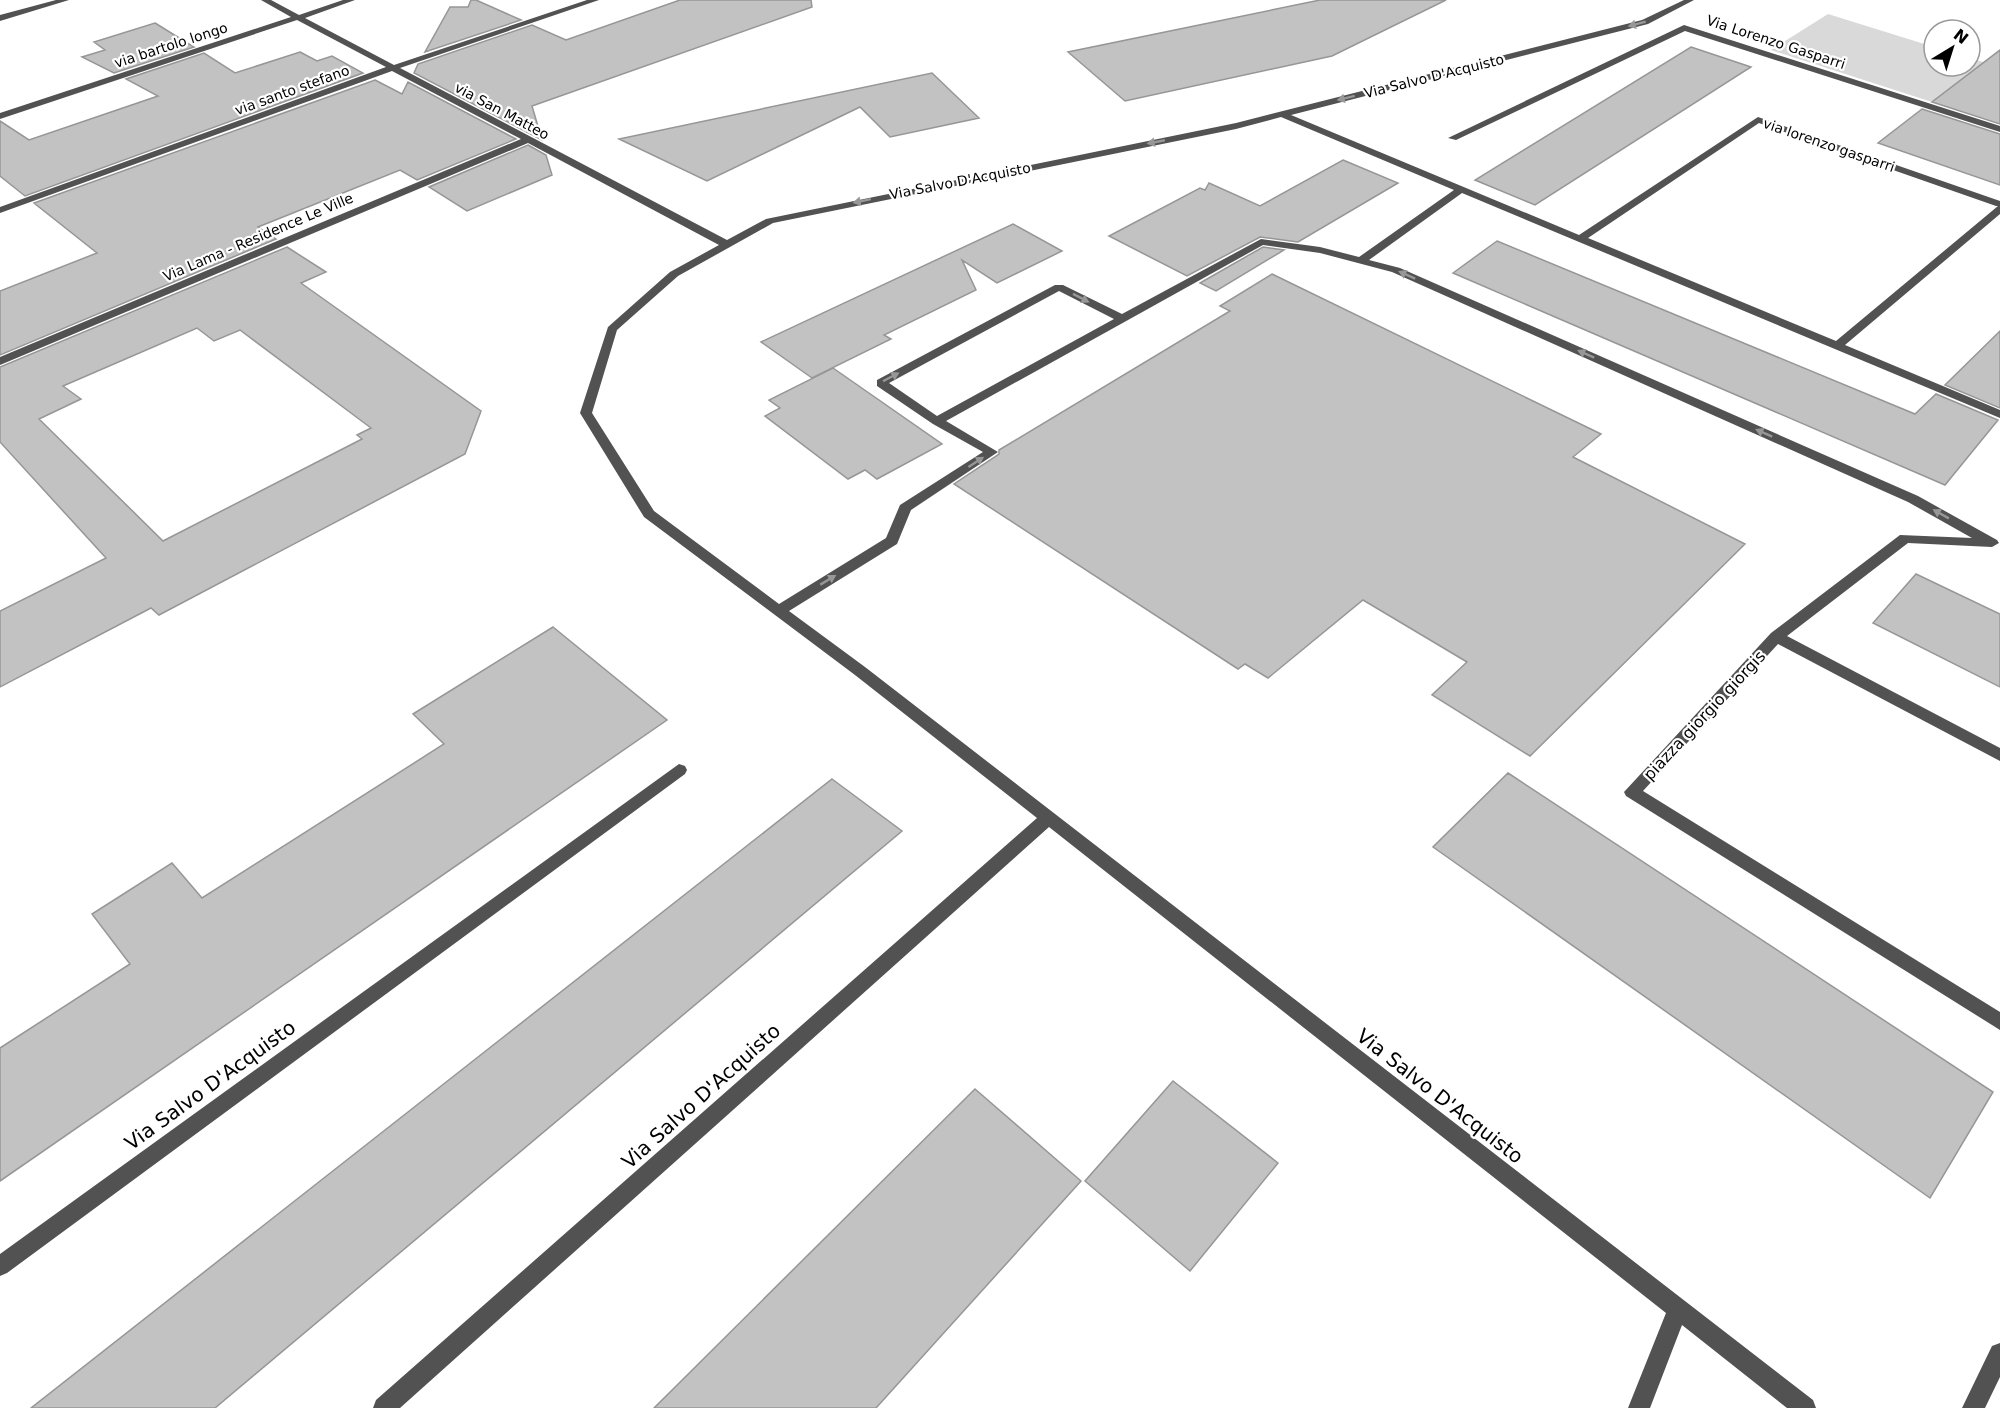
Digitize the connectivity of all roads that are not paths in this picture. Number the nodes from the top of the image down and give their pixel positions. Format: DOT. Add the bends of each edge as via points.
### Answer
graph roads {
  1 [pos="65,0"];
  2 [pos="265,0"];
  3 [pos="351,0"];
  4 [pos="595,0"];
  5 [pos="1690,0"];
  6 [pos="297,17"];
  7 [pos="0,18"];
  8 [pos="392,68"];
  9 [pos="1281,114"];
  10 [pos="0,116"];
  11 [pos="2000,129"];
  12 [pos="1453,138"];
  13 [pos="528,140"];
  14 [pos="1461,189"];
  15 [pos="2000,204"];
  16 [pos="2000,209"];
  17 [pos="0,210"];
  18 [pos="1580,239"];
  19 [pos="728,244"];
  20 [pos="1360,261"];
  21 [pos="1121,318"];
  22 [pos="1837,346"];
  23 [pos="0,361"];
  24 [pos="2000,414"];
  25 [pos="937,421"];
  26 [pos="1996,539"];
  27 [pos="778,610"];
  28 [pos="1776,637"];
  29 [pos="2000,755"];
  30 [pos="679,770"];
  31 [pos="1048,818"];
  32 [pos="2000,1022"];
  33 [pos="0,1266"];
  34 [pos="1678,1310"];
  35 [pos="2000,1354"];
  36 [pos="384,1408"];
  37 [pos="1639,1408"];
  38 [pos="1804,1408"];
  39 [pos="1973,1408"];
  1 -- 7 [label="street"];
  2 -- 6 [label="street, via San Matteo"];
  3 -- 6 [label="street, via bartolo longo"];
  4 -- 8 [label="street, via santo stefano"];
  5 -- 9 [label="street, Via Salvo D'Acquisto, one-way" via="1645,22"];
  6 -- 8 [label="street, via San Matteo"];
  6 -- 10 [label="street, via bartolo longo"];
  8 -- 13 [label="street, via San Matteo"];
  8 -- 17 [label="street, via santo stefano"];
  9 -- 14 [label="street"];
  9 -- 19 [label="street, Via Salvo D'Acquisto, one-way" via="770,222"];
  11 -- 12 [label="street, Via Lorenzo Gasparri" via="1684,28"];
  13 -- 19 [label="street, via San Matteo"];
  13 -- 23 [label="street, Via Lama - Residence Le Ville"];
  14 -- 18 [label="street"];
  14 -- 20 [label="street"];
  15 -- 18 [label="street, via lorenzo gasparri" via="1758,120"];
  16 -- 22 [label="street"];
  18 -- 22 [label="street"];
  19 -- 27 [label="street, Via Salvo D'Acquisto" via="675,274 612,328 586,413 649,514"];
  20 -- 21 [label="street" via="1320,250 1261,242"];
  26 -- 20 [label="street, one-way" via="1396,270"];
  21 -- 25 [label="street"];
  25 -- 21 [label="street, one-way" via="881,383 1059,287"];
  22 -- 24 [label="street"];
  27 -- 25 [label="street, one-way" via="892,541 905,508 992,452"];
  26 -- 28 [label="street" via="1905,538"];
  27 -- 31 [label="street, Via Salvo D'Acquisto"];
  28 -- 29 [label="street, piazza giorgio giorgis"];
  28 -- 32 [label="street, piazza giorgio giorgis" via="1632,792"];
  30 -- 33 [label="street, Via Salvo D'Acquisto"];
  31 -- 34 [label="street, Via Salvo D'Acquisto"];
  31 -- 36 [label="street, Via Salvo D'Acquisto"];
  34 -- 37 [label="street"];
  34 -- 38 [label="street, Via Salvo D'Acquisto"];
  35 -- 39 [label="street"];
}
